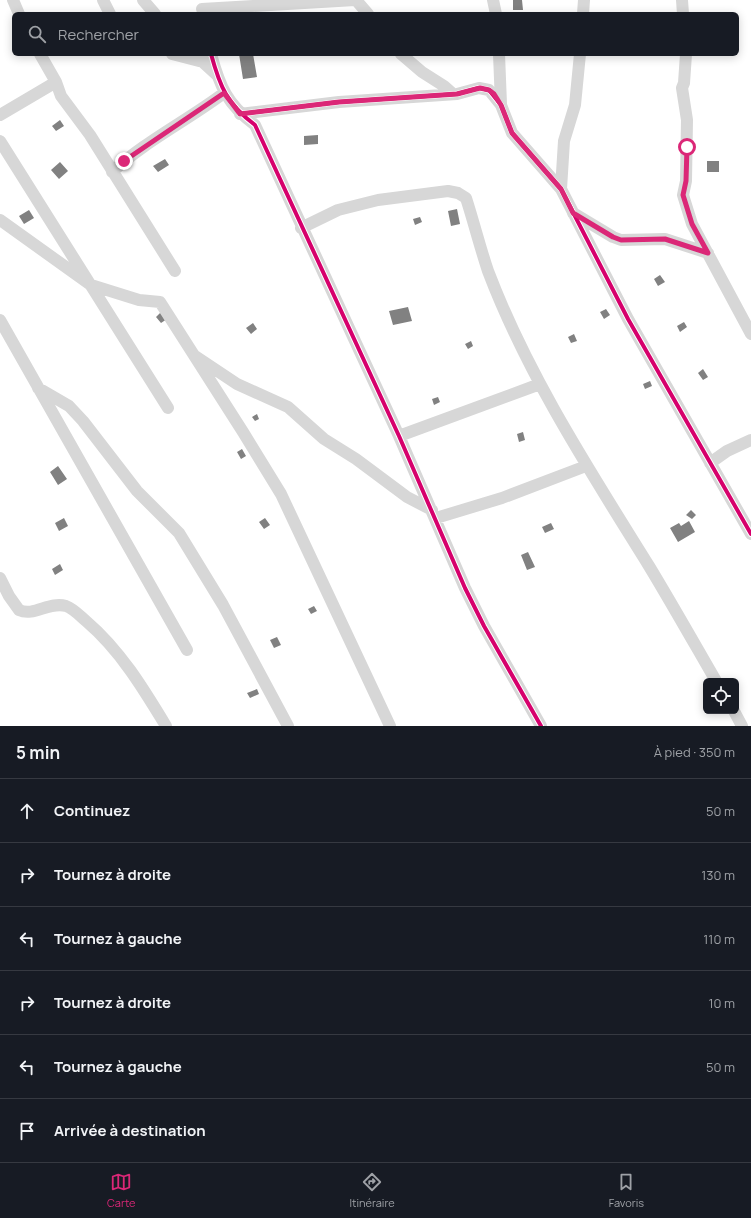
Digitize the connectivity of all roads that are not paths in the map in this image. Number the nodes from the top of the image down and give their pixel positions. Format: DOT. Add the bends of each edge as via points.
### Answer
graph roads {
  1 [pos="13,0"];
  2 [pos="103,0"];
  3 [pos="143,0"];
  4 [pos="356,0"];
  5 [pos="493,0"];
  6 [pos="584,0"];
  7 [pos="682,0"];
  8 [pos="201,8"];
  9 [pos="18,12"];
  10 [pos="109,12"];
  11 [pos="153,12"];
  12 [pos="366,12"];
  13 [pos="496,12"];
  14 [pos="584,12"];
  15 [pos="684,12"];
  16 [pos="41,56"];
  17 [pos="212,56"];
  18 [pos="403,56"];
  19 [pos="499,56"];
  20 [pos="580,56"];
  21 [pos="686,56"];
  22 [pos="197,57"];
  23 [pos="217,75"];
  24 [pos="56,82"];
  25 [pos="224,93"];
  26 [pos="453,94"];
  27 [pos="501,105"];
  28 [pos="240,114"];
  29 [pos="0,115"];
  30 [pos="0,141"];
  31 [pos="112,172"];
  32 [pos="561,189"];
  33 [pos="573,213"];
  34 [pos="0,220"];
  35 [pos="301,228"];
  36 [pos="708,253"];
  37 [pos="175,271"];
  38 [pos="91,285"];
  39 [pos="0,320"];
  40 [pos="751,334"];
  41 [pos="194,355"];
  42 [pos="540,384"];
  43 [pos="38,388"];
  44 [pos="168,408"];
  45 [pos="399,436"];
  46 [pos="751,440"];
  47 [pos="710,463"];
  48 [pos="586,466"];
  49 [pos="434,514"];
  50 [pos="751,534"];
  51 [pos="0,578"];
  52 [pos="187,650"];
  53 [pos="714,678"];
  54 [pos="736,714"];
  55 [pos="166,726"];
  56 [pos="288,726"];
  57 [pos="390,726"];
  58 [pos="541,726"];
  59 [pos="742,726"];
  1 -- 9 [label="street"];
  2 -- 10 [label="street"];
  3 -- 11 [label="street"];
  4 -- 8 [label="street"];
  4 -- 12 [label="street"];
  5 -- 13 [label="street"];
  6 -- 14 [label="street"];
  7 -- 15 [label="street"];
  16 -- 24 [label="street"];
  17 -- 23 [label="street"];
  18 -- 26 [label="street"];
  19 -- 27 [label="street"];
  20 -- 32 [label="street" via="575,105 564,141"];
  21 -- 36 [label="street" via="682,88 687,120 686,181 683,195 692,224"];
  22 -- 23 [label="street"];
  23 -- 25 [label="street"];
  24 -- 29 [label="street"];
  24 -- 31 [label="street" via="61,96 90,135"];
  25 -- 28 [label="street"];
  25 -- 31 [label="street" via="137,151"];
  26 -- 27 [label="street" via="484,88 494,94"];
  26 -- 28 [label="street" via="339,102"];
  27 -- 32 [label="street" via="512,133"];
  28 -- 35 [label="street" via="255,125"];
  30 -- 38 [label="street"];
  31 -- 37 [label="street"];
  32 -- 33 [label="street"];
  33 -- 36 [label="street" via="621,240 665,239"];
  33 -- 47 [label="street" via="628,320"];
  34 -- 38 [label="street"];
  35 -- 42 [label="street" via="338,210 378,200 448,191 463,196 466,198 488,270"];
  35 -- 45 [label="street"];
  36 -- 40 [label="street"];
  38 -- 41 [label="street" via="139,300 160,302"];
  38 -- 44 [label="street"];
  39 -- 43 [label="street"];
  41 -- 49 [label="street" via="236,384 288,407 324,439"];
  41 -- 57 [label="street" via="281,494"];
  42 -- 45 [label="street"];
  42 -- 48 [label="street"];
  43 -- 52 [label="street"];
  43 -- 56 [label="street" via="69,406 137,491 179,533 223,605"];
  45 -- 49 [label="street"];
  46 -- 47 [label="street" via="727,451"];
  47 -- 50 [label="street"];
  48 -- 49 [label="street" via="502,498"];
  48 -- 53 [label="street"];
  49 -- 58 [label="street" via="484,626"];
  51 -- 55 [label="street" via="18,610 28,613 53,605 67,606 102,635 138,679"];
  54 -- 59 [label="street"];
}
